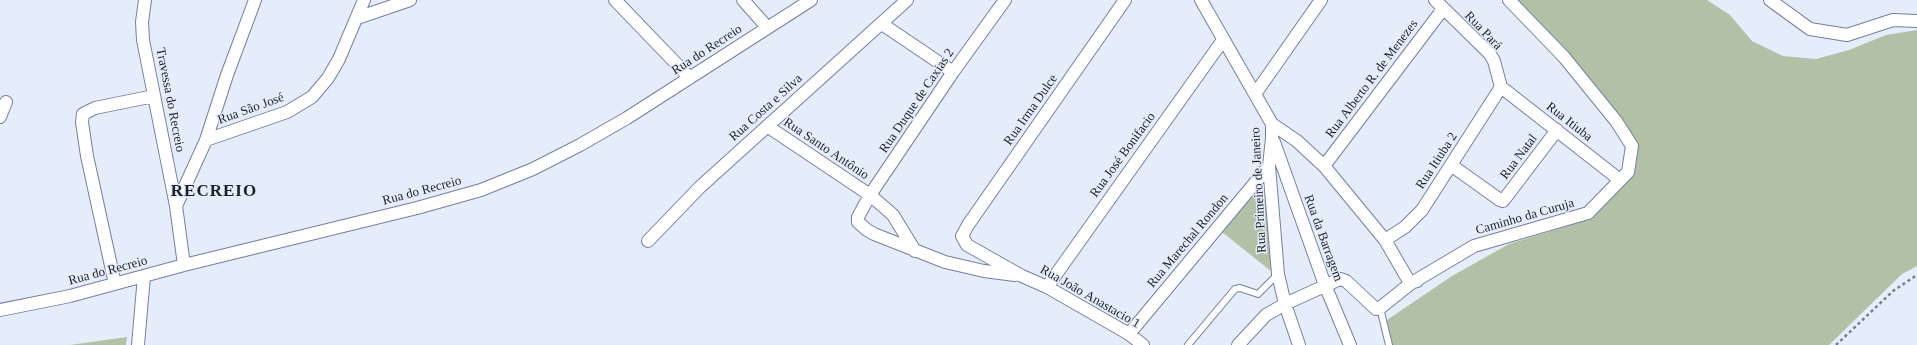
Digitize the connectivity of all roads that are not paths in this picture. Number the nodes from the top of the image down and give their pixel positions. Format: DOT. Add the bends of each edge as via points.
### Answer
graph roads {
  1 [pos="145,0"];
  2 [pos="254,0"];
  3 [pos="364,0"];
  4 [pos="410,0"];
  5 [pos="615,0"];
  6 [pos="743,0"];
  7 [pos="811,0"];
  8 [pos="906,0"];
  9 [pos="1005,0"];
  10 [pos="1125,0"];
  11 [pos="1201,0"];
  12 [pos="1321,0"];
  13 [pos="1509,0"];
  14 [pos="1770,0"];
  15 [pos="1439,4"];
  16 [pos="357,18"];
  17 [pos="1917,21"];
  18 [pos="882,24"];
  19 [pos="767,27"];
  20 [pos="1223,40"];
  21 [pos="953,72"];
  22 [pos="690,78"];
  23 [pos="1501,87"];
  24 [pos="1255,94"];
  25 [pos="154,96"];
  26 [pos="6,102"];
  27 [pos="0,117"];
  28 [pos="1272,124"];
  29 [pos="767,126"];
  30 [pos="1557,130"];
  31 [pos="1272,138"];
  32 [pos="206,140"];
  33 [pos="1451,165"];
  34 [pos="1269,166"];
  35 [pos="1324,166"];
  36 [pos="1620,180"];
  37 [pos="870,195"];
  38 [pos="176,206"];
  39 [pos="858,222"];
  40 [pos="962,236"];
  41 [pos="1384,240"];
  42 [pos="648,241"];
  43 [pos="915,251"];
  44 [pos="184,265"];
  45 [pos="1278,274"];
  46 [pos="144,276"];
  47 [pos="1022,276"];
  48 [pos="1419,280"];
  49 [pos="115,284"];
  50 [pos="1325,285"];
  51 [pos="1047,287"];
  52 [pos="1285,304"];
  53 [pos="1380,308"];
  54 [pos="0,310"];
  55 [pos="1129,334"];
  56 [pos="138,345"];
  57 [pos="1143,345"];
  58 [pos="1188,345"];
  59 [pos="1238,345"];
  60 [pos="1299,345"];
  61 [pos="1350,345"];
  62 [pos="1389,345"];
  1 -- 25 [label="street, Travessa do Recreio" via="142,22"];
  2 -- 32 [label="street, Rua São José"];
  3 -- 16 [label="street, Rua São José"];
  4 -- 16 [label="street"];
  5 -- 22 [label="street"];
  6 -- 19 [label="street"];
  7 -- 19 [label="street, Rua do Recreio"];
  8 -- 18 [label="street, Rua Costa e Silva"];
  9 -- 21 [label="street, Rua Duque de Caxias 2"];
  10 -- 40 [label="street, Rua Irma Dulce"];
  11 -- 20 [label="street, Rua Primeiro de Janeiro"];
  12 -- 24 [label="street"];
  13 -- 36 [label="street, Caminho da Curuja" via="1564,57 1616,120 1632,146 1628,172"];
  14 -- 17 [label="street" via="1810,29 1847,35 1893,20"];
  15 -- 23 [label="street, Rua Pará" via="1490,54"];
  15 -- 35 [label="street, Rua Alberto R. de Menezes"];
  16 -- 32 [label="street, Rua São José" via="339,59 328,78 312,97 287,112"];
  18 -- 21 [label="street"];
  18 -- 29 [label="street, Rua Costa e Silva"];
  19 -- 22 [label="street, Rua do Recreio"];
  20 -- 24 [label="street, Rua Primeiro de Janeiro"];
  20 -- 51 [label="street, Rua José Bonifacio"];
  21 -- 37 [label="street, Rua Duque de Caxias 2"];
  22 -- 44 [label="street, Rua do Recreio" via="580,145 533,169 481,190"];
  23 -- 30 [label="street, Rua Itiuba"];
  23 -- 33 [label="street, Rua Itiuba 2"];
  24 -- 28 [label="street, Rua Primeiro de Janeiro"];
  25 -- 38 [label="street, Travessa do Recreio"];
  25 -- 49 [label="street" via="95,108 83,114 88,163"];
  26 -- 27 [label="street"];
  28 -- 31 [label="street, Rua Primeiro de Janeiro"];
  28 -- 35 [label="street"];
  29 -- 37 [label="street, Rua Santo Antônio"];
  29 -- 42 [label="street, Rua Costa e Silva" via="700,187"];
  30 -- 33 [label="street, Rua Natal" via="1503,200"];
  30 -- 36 [label="street, Rua Itiuba"];
  31 -- 34 [label="street, Rua Primeiro de Janeiro"];
  31 -- 50 [label="street, Rua da Barragem"];
  32 -- 38 [label="street, Rua São José"];
  33 -- 41 [label="street, Rua Itiuba 2" via="1422,210 1405,227"];
  34 -- 45 [label="street, Rua Primeiro de Janeiro"];
  34 -- 55 [label="street, Rua Marechal Rondon"];
  35 -- 41 [label="street"];
  36 -- 48 [label="street, Caminho da Curuja" via="1588,213 1474,246"];
  37 -- 39 [label="street, Rua Duque de Caxias 2" via="858,217"];
  37 -- 43 [label="street" via="893,215"];
  38 -- 44 [label="street, Travessa do Recreio"];
  39 -- 43 [label="street, Rua João Anastacio 1" via="874,234"];
  40 -- 47 [label="street, Rua João Anastacio 1" via="967,245"];
  41 -- 48 [label="street" via="1410,283"];
  43 -- 47 [label="street, Rua João Anastacio 1" via="953,264"];
  44 -- 46 [label="street, Rua do Recreio"];
  45 -- 52 [label="street, Rua Primeiro de Janeiro"];
  45 -- 58 [label="lane" via="1258,294 1240,288 1235,289"];
  46 -- 49 [label="street, Rua do Recreio"];
  46 -- 56 [label="street"];
  47 -- 51 [label="street, Rua João Anastacio 1"];
  48 -- 53 [label="street, Caminho da Curuja"];
  49 -- 54 [label="street, Rua do Recreio"];
  50 -- 52 [label="street"];
  50 -- 53 [label="street" via="1342,279 1376,309"];
  50 -- 61 [label="street, Rua da Barragem"];
  51 -- 55 [label="street, Rua João Anastacio 1"];
  52 -- 59 [label="street" via="1263,318"];
  52 -- 60 [label="street, Rua Primeiro de Janeiro"];
  53 -- 62 [label="lane"];
  55 -- 57 [label="street, Rua João Anastacio 1"];
}
